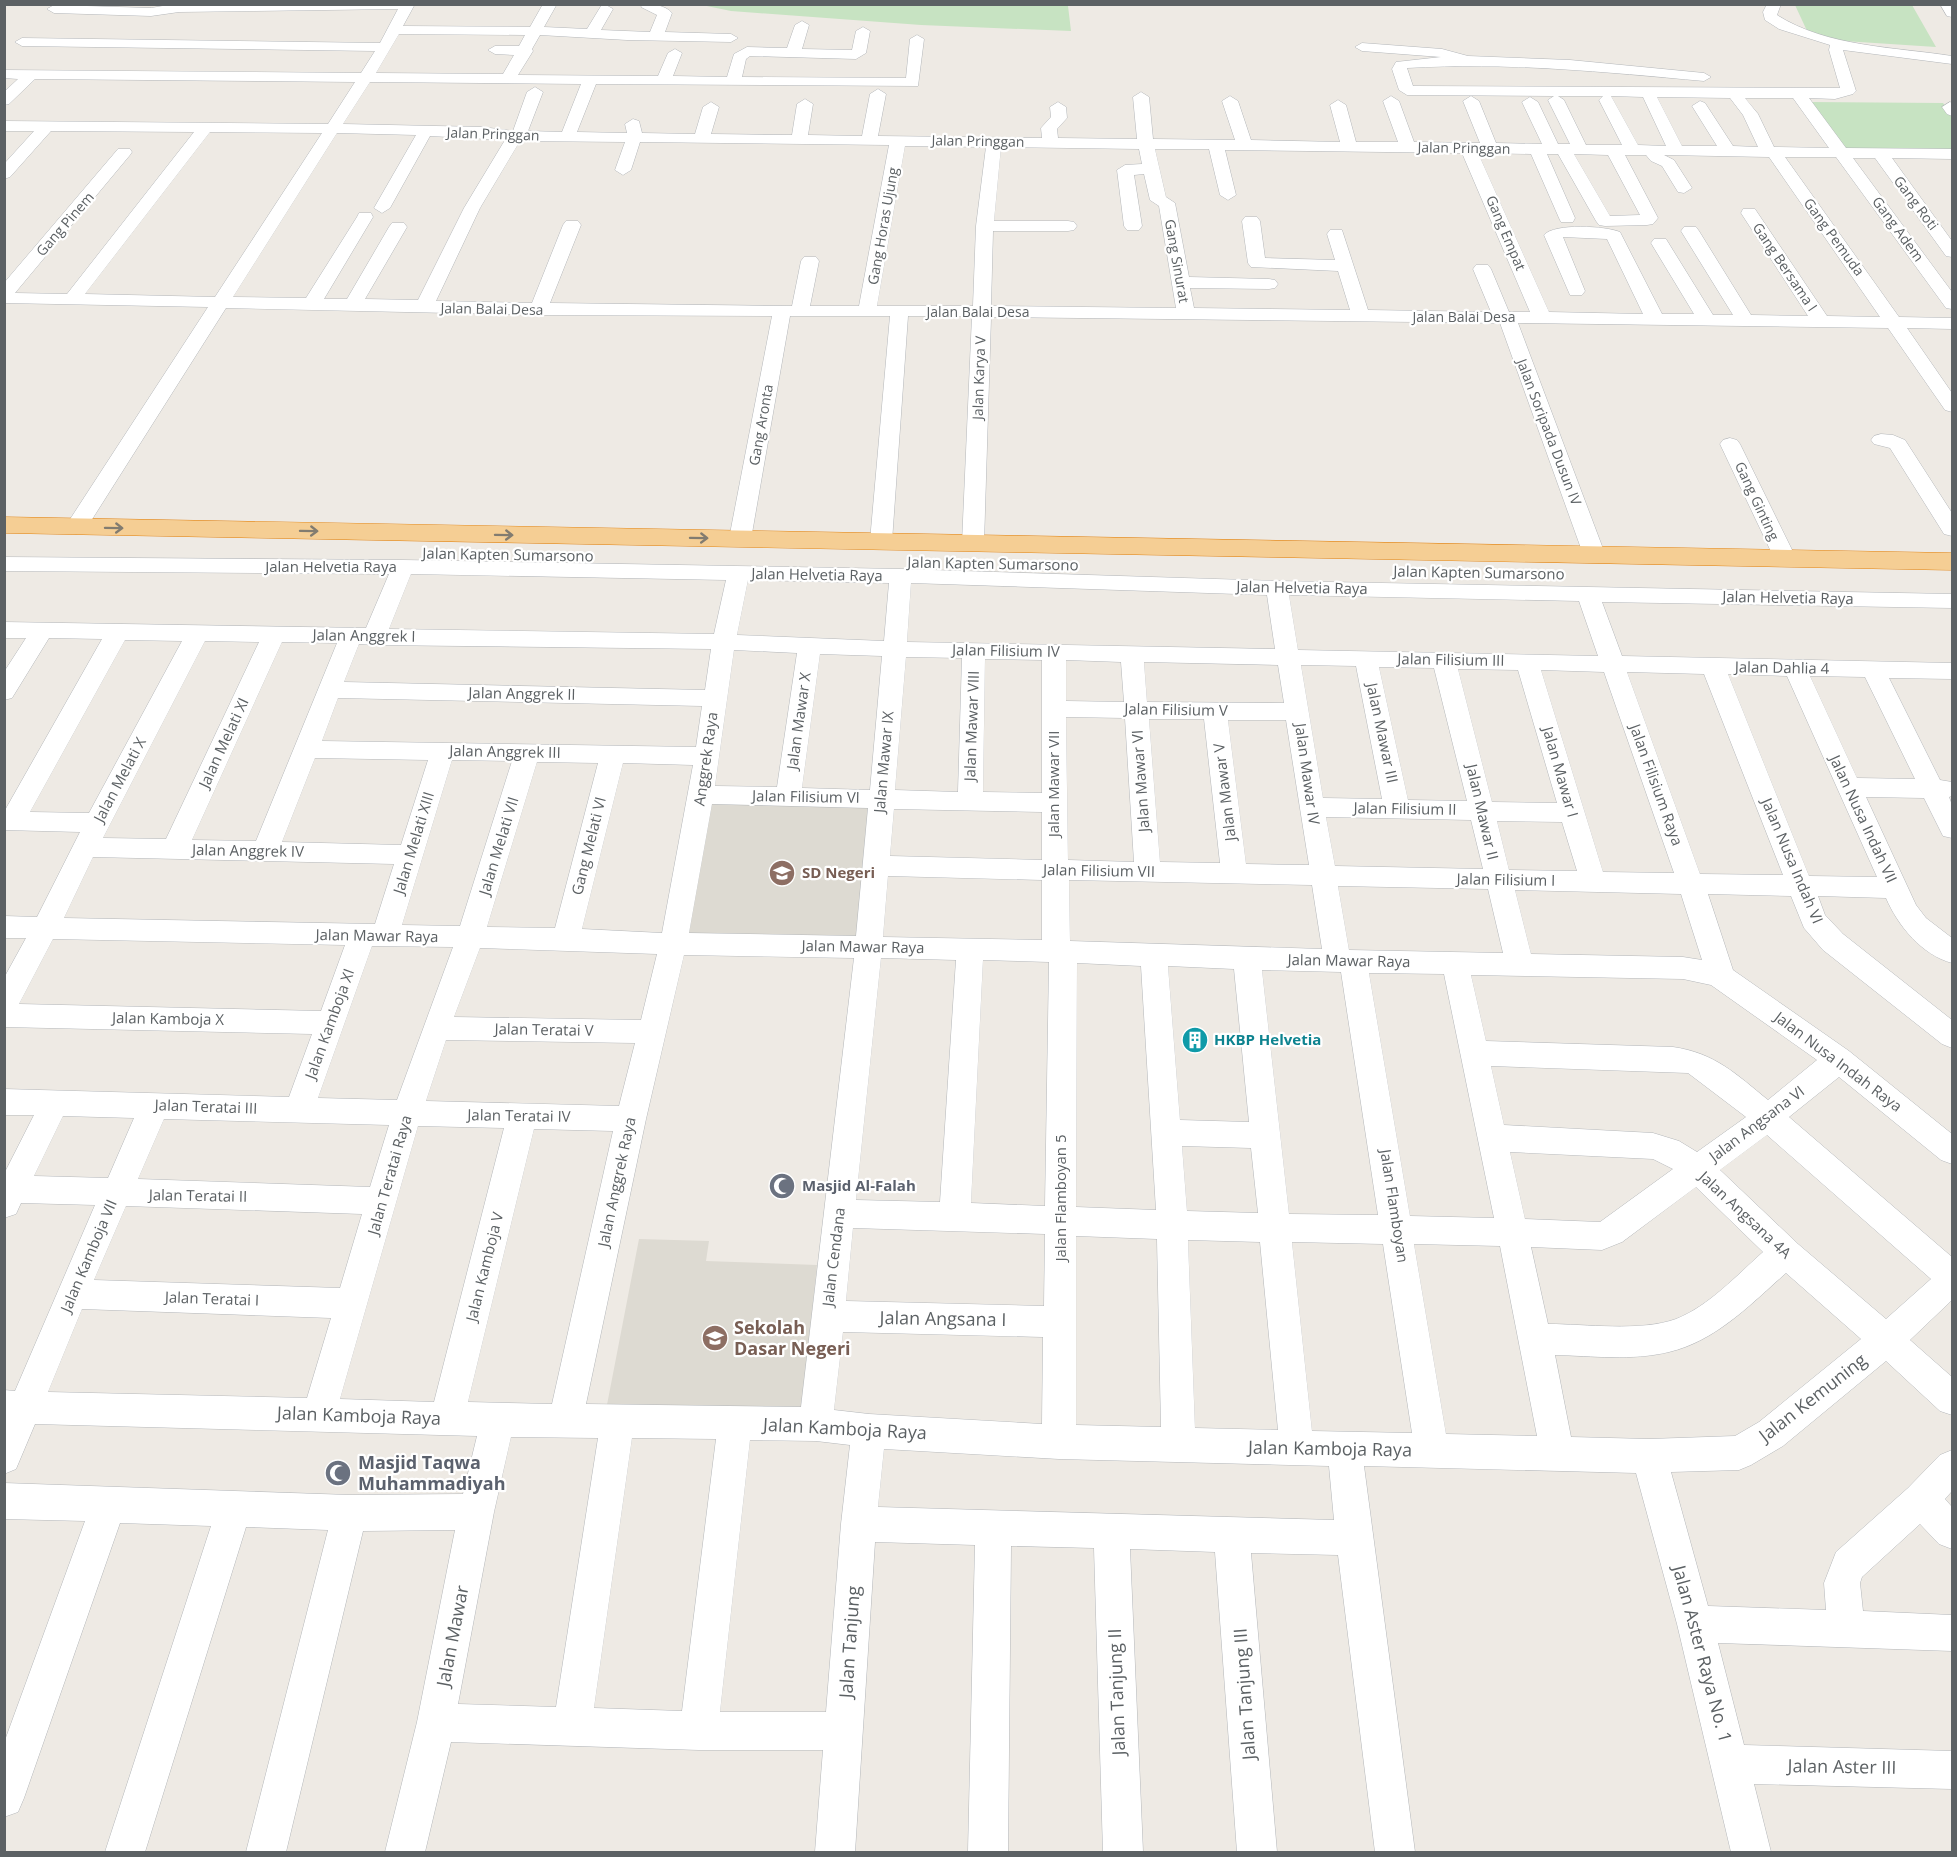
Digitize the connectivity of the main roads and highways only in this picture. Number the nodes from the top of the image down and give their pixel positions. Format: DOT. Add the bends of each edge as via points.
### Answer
graph roads {
  1 [pos="10,546"];
  2 [pos="1437,562"];
  3 [pos="1953,562"];
  4 [pos="1953,581"];
  1 -- 2 [label="highway, Jalan Kapten Sumarsono"];
  1 -- 2 [label="highway, Jalan Kapten Sumarsono, one-way" via="66,527 973,543"];
  2 -- 3 [label="highway, Jalan Kapten Sumarsono" via="1593,550"];
  2 -- 4 [label="highway, Jalan Kapten Sumarsono"];
}
